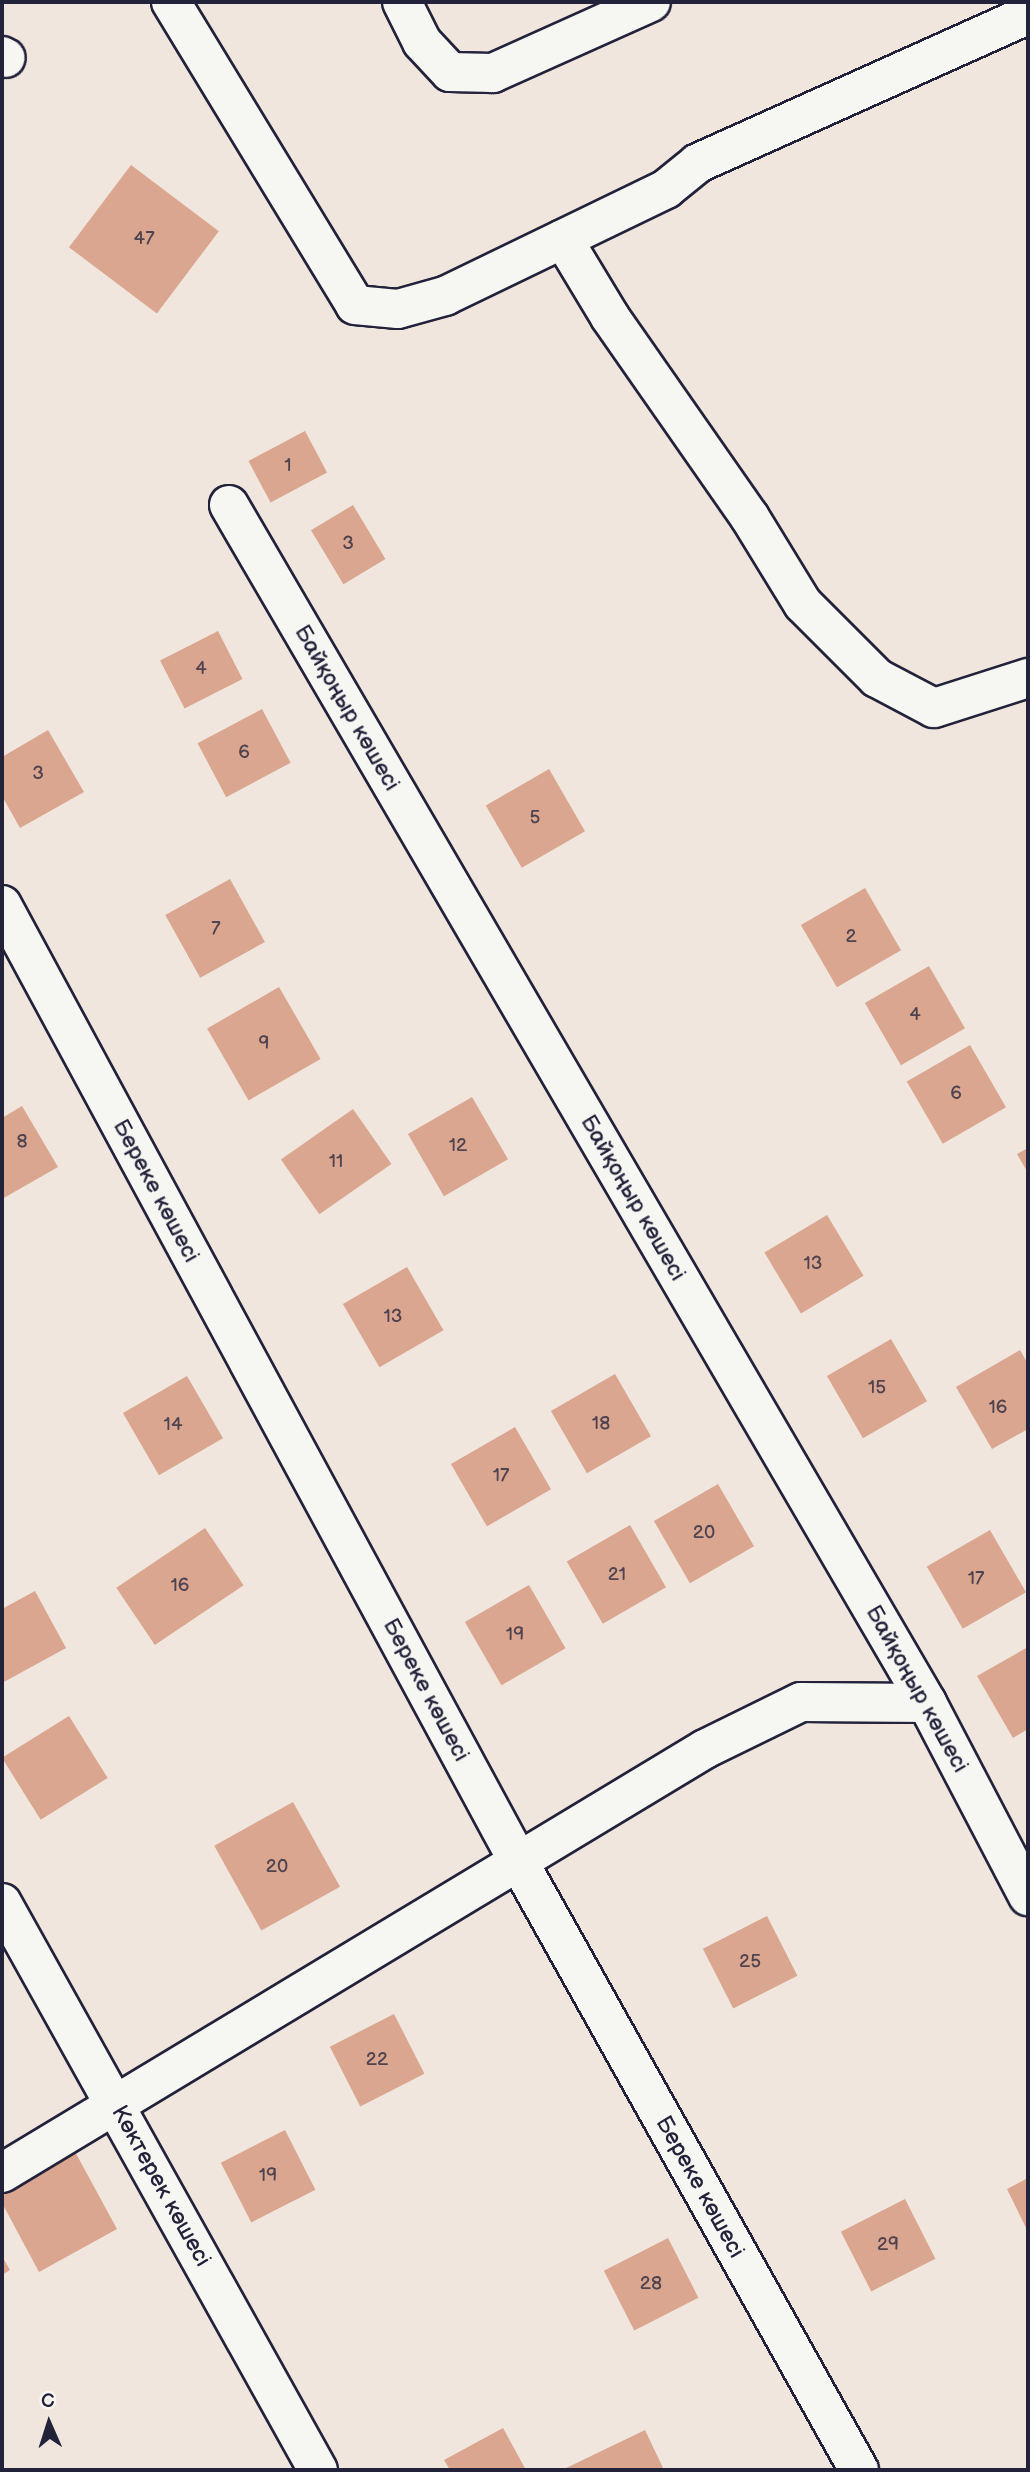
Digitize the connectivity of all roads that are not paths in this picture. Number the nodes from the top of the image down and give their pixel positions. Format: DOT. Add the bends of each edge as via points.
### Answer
graph roads {
  1 [pos="170,2"];
  2 [pos="402,2"];
  3 [pos="651,2"];
  4 [pos="1028,15"];
  5 [pos="563,239"];
  6 [pos="229,505"];
  7 [pos="1028,678"];
  8 [pos="2,905"];
  9 [pos="927,1703"];
  10 [pos="517,1859"];
  11 [pos="1028,1896"];
  12 [pos="2,1903"];
  13 [pos="115,2103"];
  14 [pos="2,2173"];
  15 [pos="318,2470"];
  16 [pos="859,2470"];
  1 -- 5 [label="street" via="355,304 398,309 445,296"];
  2 -- 3 [label="street" via="422,42 450,72 493,73"];
  4 -- 5 [label="street" via="698,163 666,189"];
  5 -- 7 [label="street" via="617,328 749,516 803,604 877,678 934,708"];
  6 -- 9 [label="street, Байқоңыр көшесі"];
  8 -- 10 [label="street, Береке көшесі"];
  9 -- 10 [label="street" via="801,1702 705,1748"];
  9 -- 11 [label="street, Байқоңыр көшесі"];
  10 -- 13 [label="street"];
  10 -- 16 [label="street, Береке көшесі"];
  12 -- 13 [label="street, Көктерек көшесі"];
  13 -- 14 [label="street"];
  13 -- 15 [label="street, Көктерек көшесі"];
}
